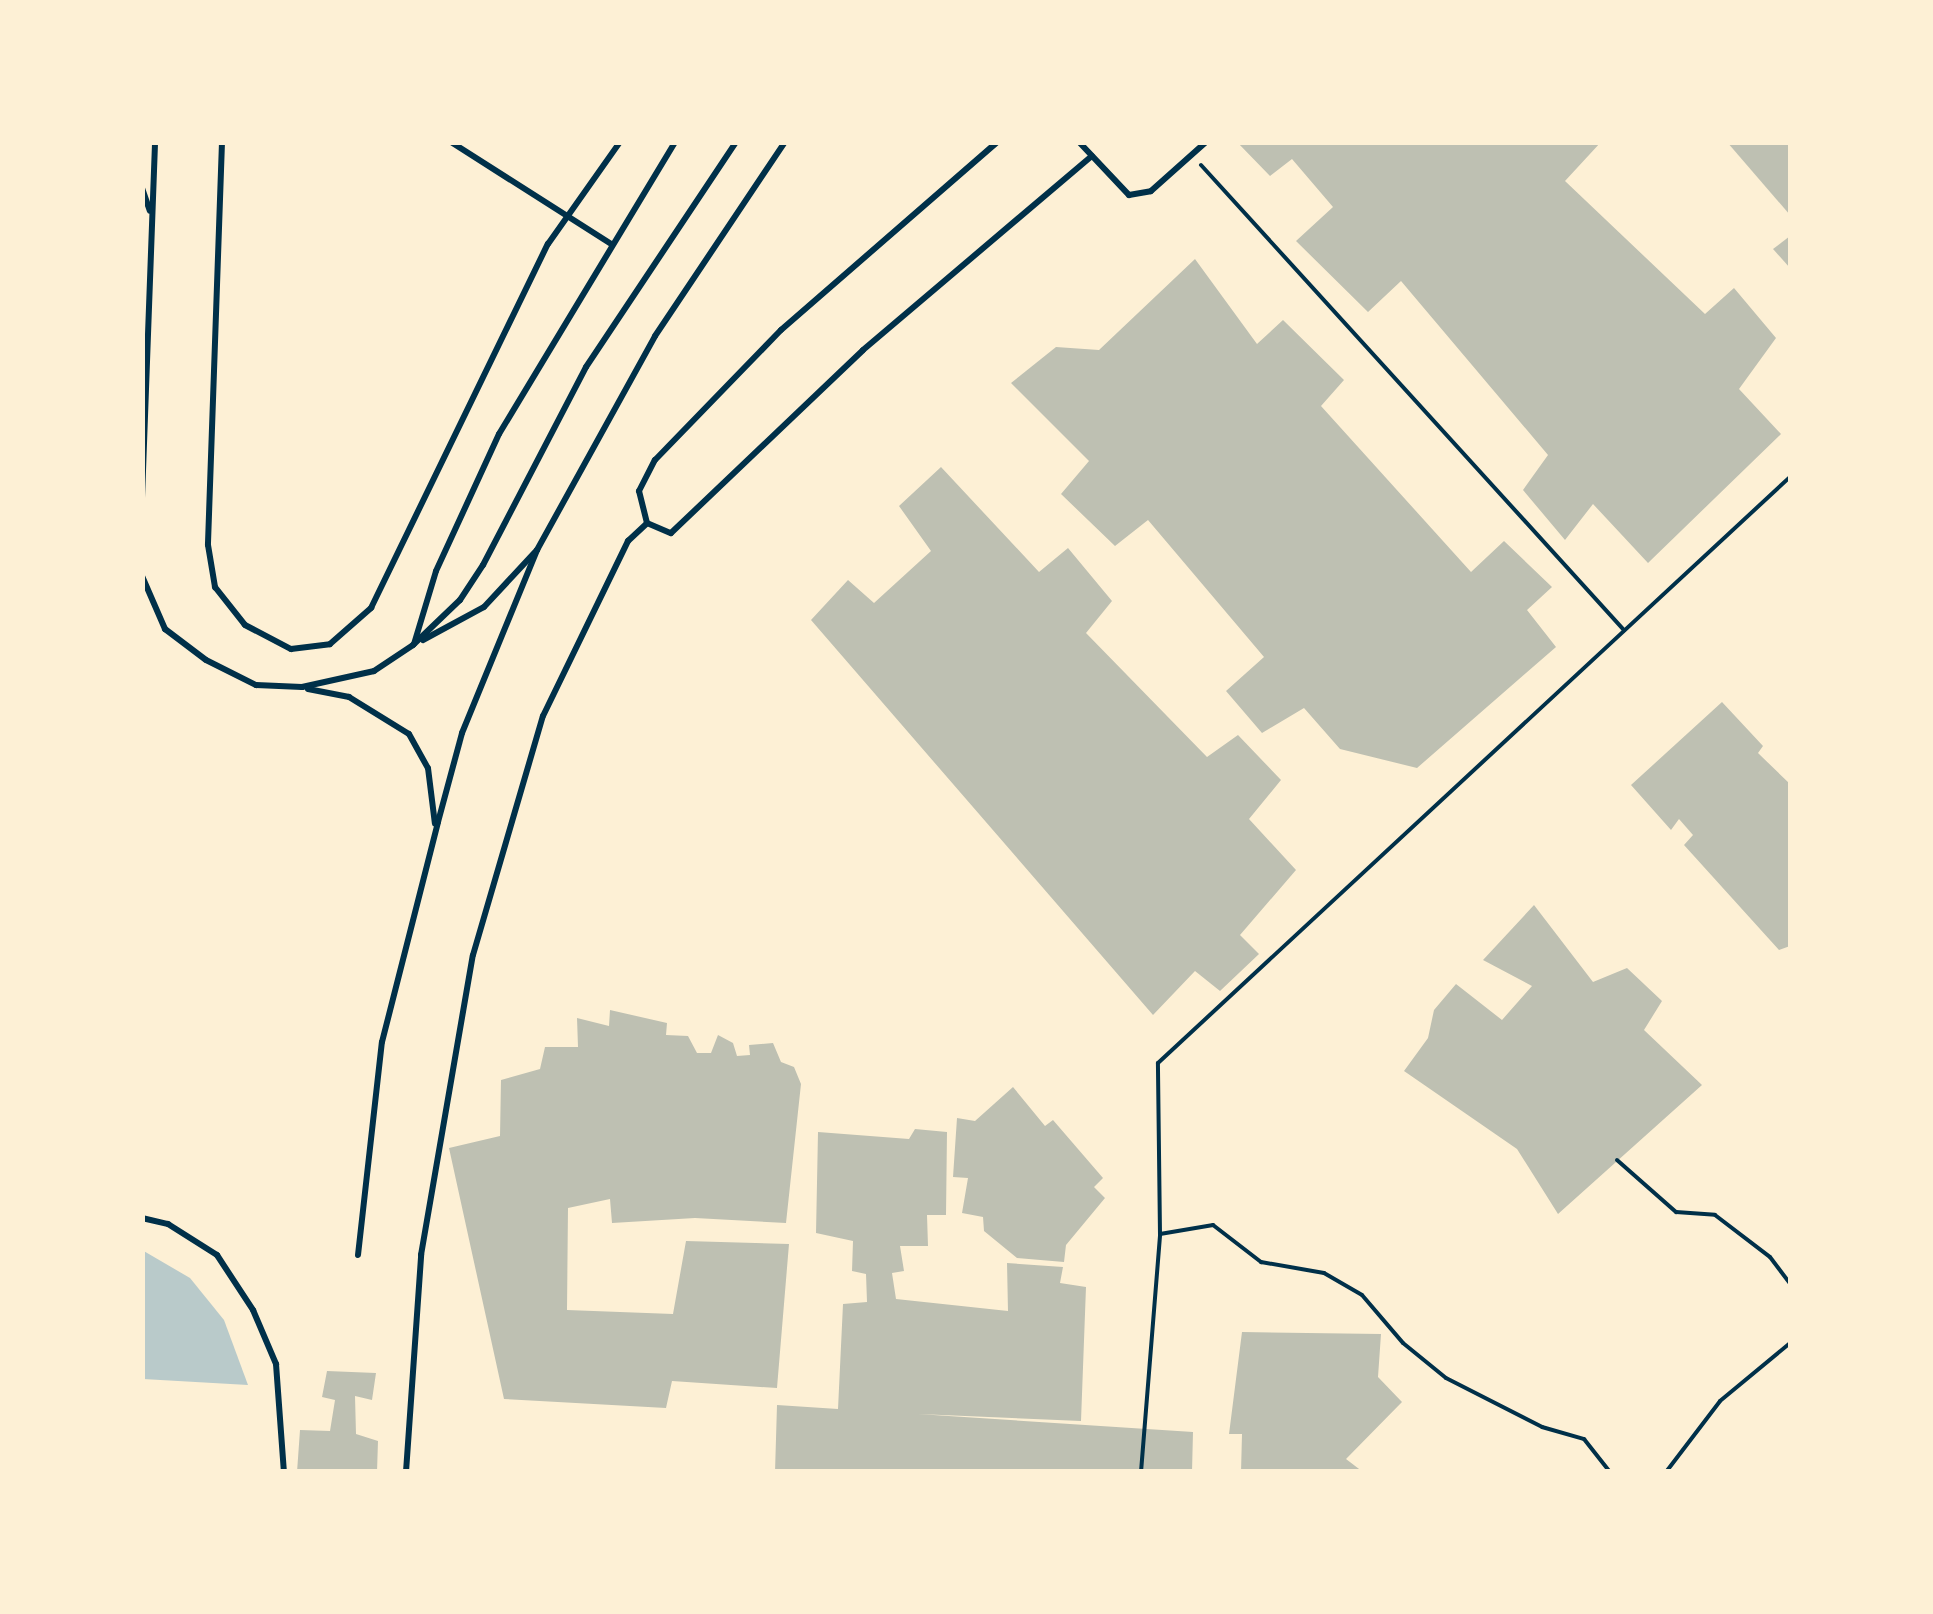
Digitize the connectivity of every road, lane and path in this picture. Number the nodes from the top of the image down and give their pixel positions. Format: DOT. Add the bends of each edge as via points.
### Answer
graph roads {
  1 [pos="155,142"];
  2 [pos="222,142"];
  3 [pos="452,142"];
  4 [pos="620,142"];
  5 [pos="675,142"];
  6 [pos="736,142"];
  7 [pos="784,142"];
  8 [pos="997,142"];
  9 [pos="1080,142"];
  10 [pos="1206,142"];
  11 [pos="1092,156"];
  12 [pos="1194,157"];
  13 [pos="142,188"];
  14 [pos="570,213"];
  15 [pos="153,219"];
  16 [pos="611,244"];
  17 [pos="1790,476"];
  18 [pos="142,498"];
  19 [pos="647,523"];
  20 [pos="537,550"];
  21 [pos="142,576"];
  22 [pos="1624,630"];
  23 [pos="414,646"];
  24 [pos="302,688"];
  25 [pos="436,829"];
  26 [pos="1617,1160"];
  27 [pos="142,1218"];
  28 [pos="1160,1234"];
  29 [pos="358,1255"];
  30 [pos="1790,1284"];
  31 [pos="1790,1343"];
  32 [pos="284,1472"];
  33 [pos="406,1472"];
  34 [pos="1141,1472"];
  35 [pos="1610,1472"];
  36 [pos="1666,1472"];
  1 -- 15 [label="lane"];
  2 -- 14 [label="lane" via="208,544 215,587 245,625 291,649 330,644 371,608 548,244"];
  3 -- 14 [label="lane"];
  4 -- 14 [label="lane"];
  5 -- 16 [label="lane"];
  6 -- 23 [label="lane" via="586,367 483,566"];
  7 -- 20 [label="lane" via="655,336"];
  8 -- 19 [label="lane" via="781,330 655,460 639,491"];
  9 -- 11 [label="lane"];
  10 -- 11 [label="lane" via="1151,191 1128,195"];
  11 -- 19 [label="lane" via="864,350 670,533"];
  12 -- 22 [label="path"];
  13 -- 15 [label="lane"];
  14 -- 16 [label="lane"];
  15 -- 18 [label="lane"];
  16 -- 23 [label="lane" via="499,434 436,571"];
  17 -- 22 [label="path"];
  19 -- 33 [label="lane" via="628,540 543,716 473,954 421,1255"];
  20 -- 23 [label="lane" via="484,607"];
  20 -- 25 [label="lane" via="462,733"];
  21 -- 24 [label="lane" via="165,628 206,660 256,685"];
  22 -- 28 [label="path" via="1158,1063"];
  23 -- 24 [label="lane" via="374,670"];
  24 -- 25 [label="lane" via="349,696 410,734 428,768"];
  25 -- 29 [label="lane" via="382,1042"];
  26 -- 30 [label="path" via="1676,1212 1715,1215 1770,1257"];
  27 -- 32 [label="lane" via="168,1224 217,1255 253,1310 276,1364"];
  28 -- 34 [label="path"];
  28 -- 35 [label="path" via="1213,1225 1260,1262 1324,1273 1362,1295 1403,1344 1446,1378 1542,1427 1584,1439"];
  31 -- 36 [label="path" via="1720,1401"];
}
